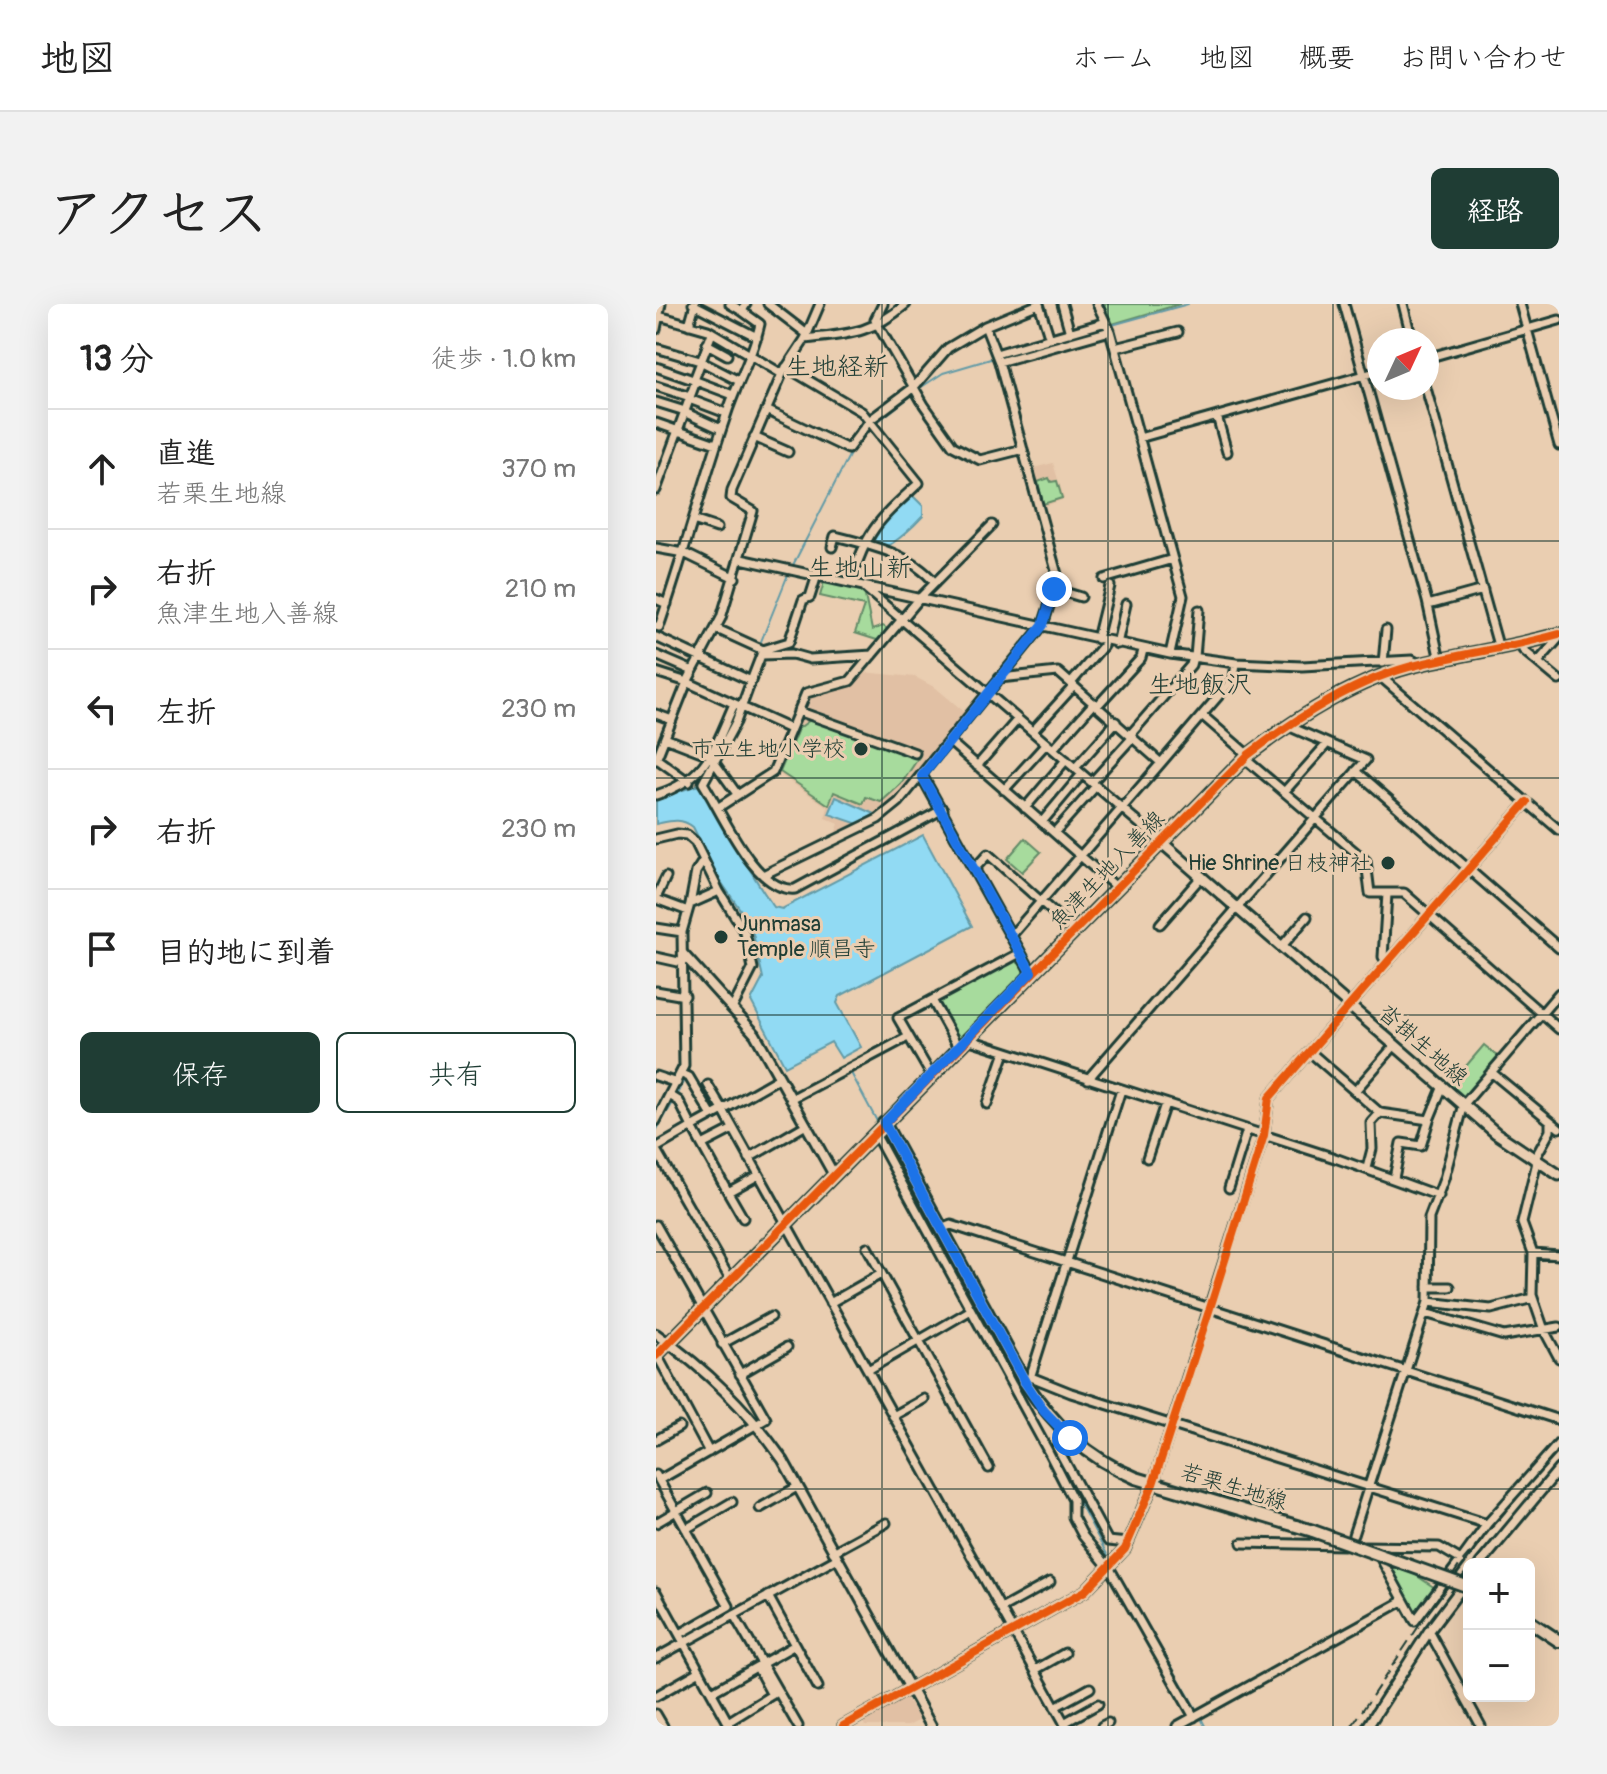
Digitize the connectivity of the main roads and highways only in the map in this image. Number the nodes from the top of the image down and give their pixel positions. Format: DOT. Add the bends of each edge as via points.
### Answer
graph roads {
  1 [pos="1559,636"];
  2 [pos="1160,841"];
  3 [pos="884,1123"];
  4 [pos="1559,1175"];
  5 [pos="661,1340"];
  6 [pos="657,1356"];
  7 [pos="1463,1585"];
  8 [pos="1535,1625"];
  9 [pos="1559,1641"];
  1 -- 2 [label="main road, 魚津生地入善線" via="1419,664 1325,703 1246,756"];
  2 -- 3 [label="main road, 魚津生地入善線"];
  2 -- 4 [label="main road, 沓掛生地線" via="1464,1104"];
  3 -- 5 [label="main road, 魚津生地入善線" via="702,1308"];
  3 -- 7 [label="main road, 若栗生地線, bridge" via="1044,1411 1070,1438 1108,1466 1153,1484 1313,1531"];
  5 -- 6 [label="main road, 魚津生地入善線"];
  8 -- 9 [label="main road"];
}
